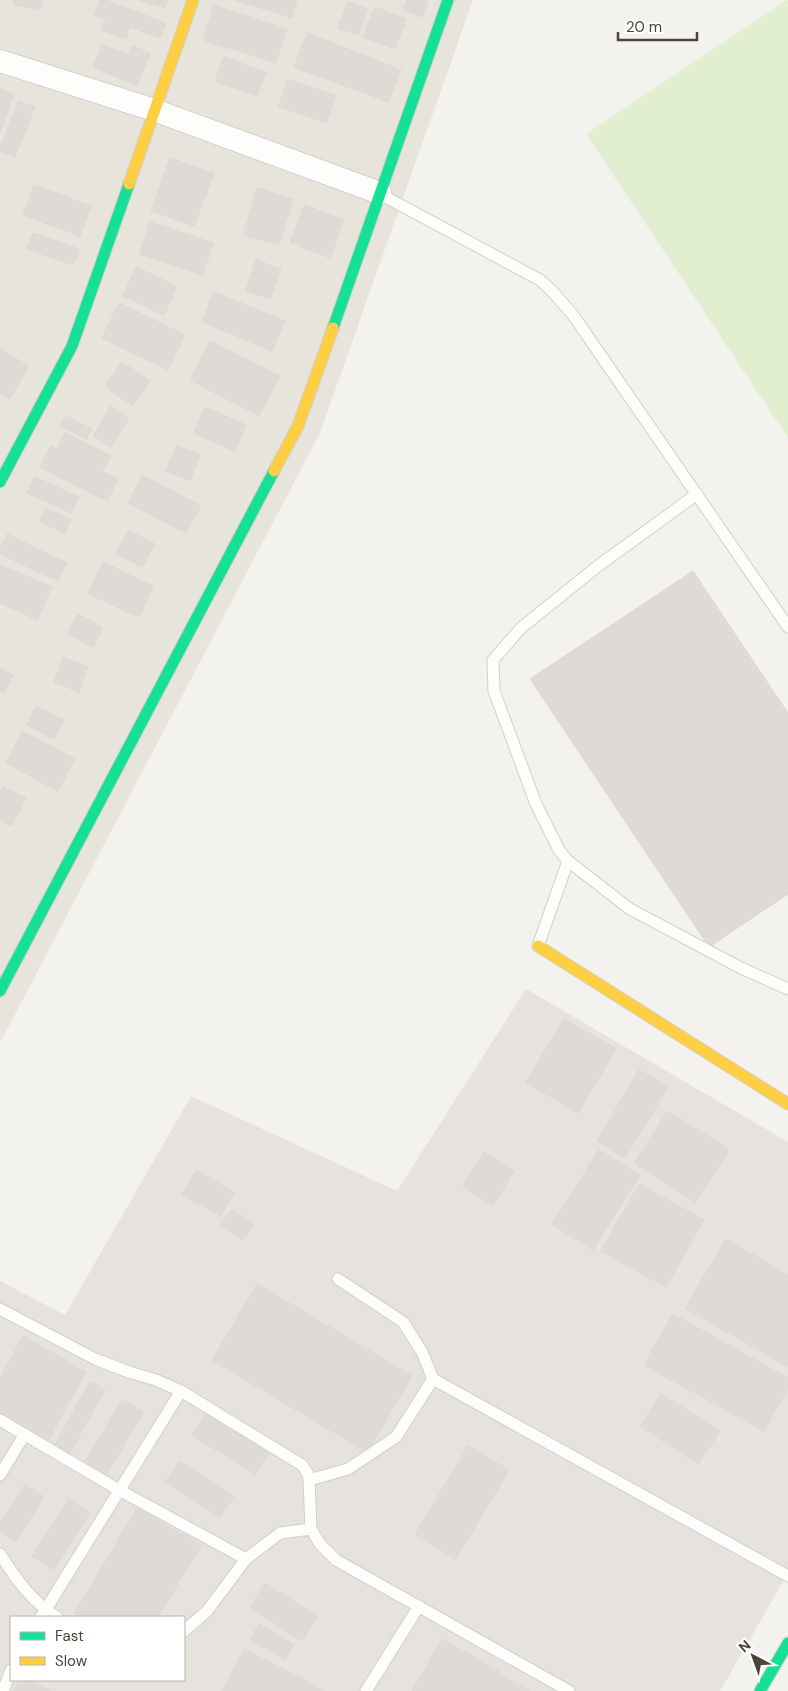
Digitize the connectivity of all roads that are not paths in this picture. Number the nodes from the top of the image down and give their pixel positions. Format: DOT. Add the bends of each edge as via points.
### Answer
graph roads {
  1 [pos="193,0"];
  2 [pos="448,0"];
  3 [pos="0,61"];
  4 [pos="154,110"];
  5 [pos="380,193"];
  6 [pos="0,482"];
  7 [pos="697,494"];
  8 [pos="788,627"];
  9 [pos="568,861"];
  10 [pos="538,946"];
  11 [pos="788,989"];
  12 [pos="0,991"];
  13 [pos="788,1104"];
  14 [pos="338,1279"];
  15 [pos="0,1309"];
  16 [pos="433,1379"];
  17 [pos="181,1391"];
  18 [pos="0,1420"];
  19 [pos="24,1434"];
  20 [pos="0,1475"];
  21 [pos="309,1480"];
  22 [pos="119,1490"];
  23 [pos="311,1529"];
  24 [pos="0,1554"];
  25 [pos="246,1559"];
  26 [pos="788,1576"];
  27 [pos="419,1606"];
  28 [pos="43,1614"];
  29 [pos="185,1630"];
  30 [pos="788,1643"];
  31 [pos="10,1673"];
  32 [pos="3,1691"];
  33 [pos="366,1691"];
  34 [pos="569,1691"];
  35 [pos="760,1691"];
  1 -- 4 [label="street"];
  2 -- 5 [label="street"];
  3 -- 4 [label="street"];
  4 -- 5 [label="street"];
  4 -- 6 [label="street" via="75,339"];
  5 -- 7 [label="lane" via="540,280 551,290 573,315"];
  5 -- 12 [label="street" via="294,434"];
  7 -- 8 [label="lane"];
  7 -- 9 [label="lane" via="598,566 521,628 493,660 494,692 523,770 536,804"];
  9 -- 10 [label="lane"];
  9 -- 11 [label="lane" via="630,909"];
  10 -- 13 [label="street"];
  14 -- 16 [label="lane" via="403,1322 422,1352"];
  15 -- 17 [label="lane" via="95,1359"];
  16 -- 21 [label="lane" via="396,1437 348,1469"];
  16 -- 26 [label="lane"];
  17 -- 21 [label="lane" via="302,1465"];
  17 -- 22 [label="lane"];
  18 -- 19 [label="lane"];
  19 -- 20 [label="lane"];
  19 -- 22 [label="lane"];
  21 -- 23 [label="lane"];
  22 -- 25 [label="lane"];
  22 -- 28 [label="lane"];
  23 -- 25 [label="lane" via="280,1533"];
  23 -- 27 [label="lane" via="336,1560"];
  24 -- 28 [label="lane"];
  25 -- 29 [label="lane" via="207,1611"];
  27 -- 33 [label="lane"];
  27 -- 34 [label="lane"];
  30 -- 35 [label="street"];
  31 -- 32 [label="lane"];
}
